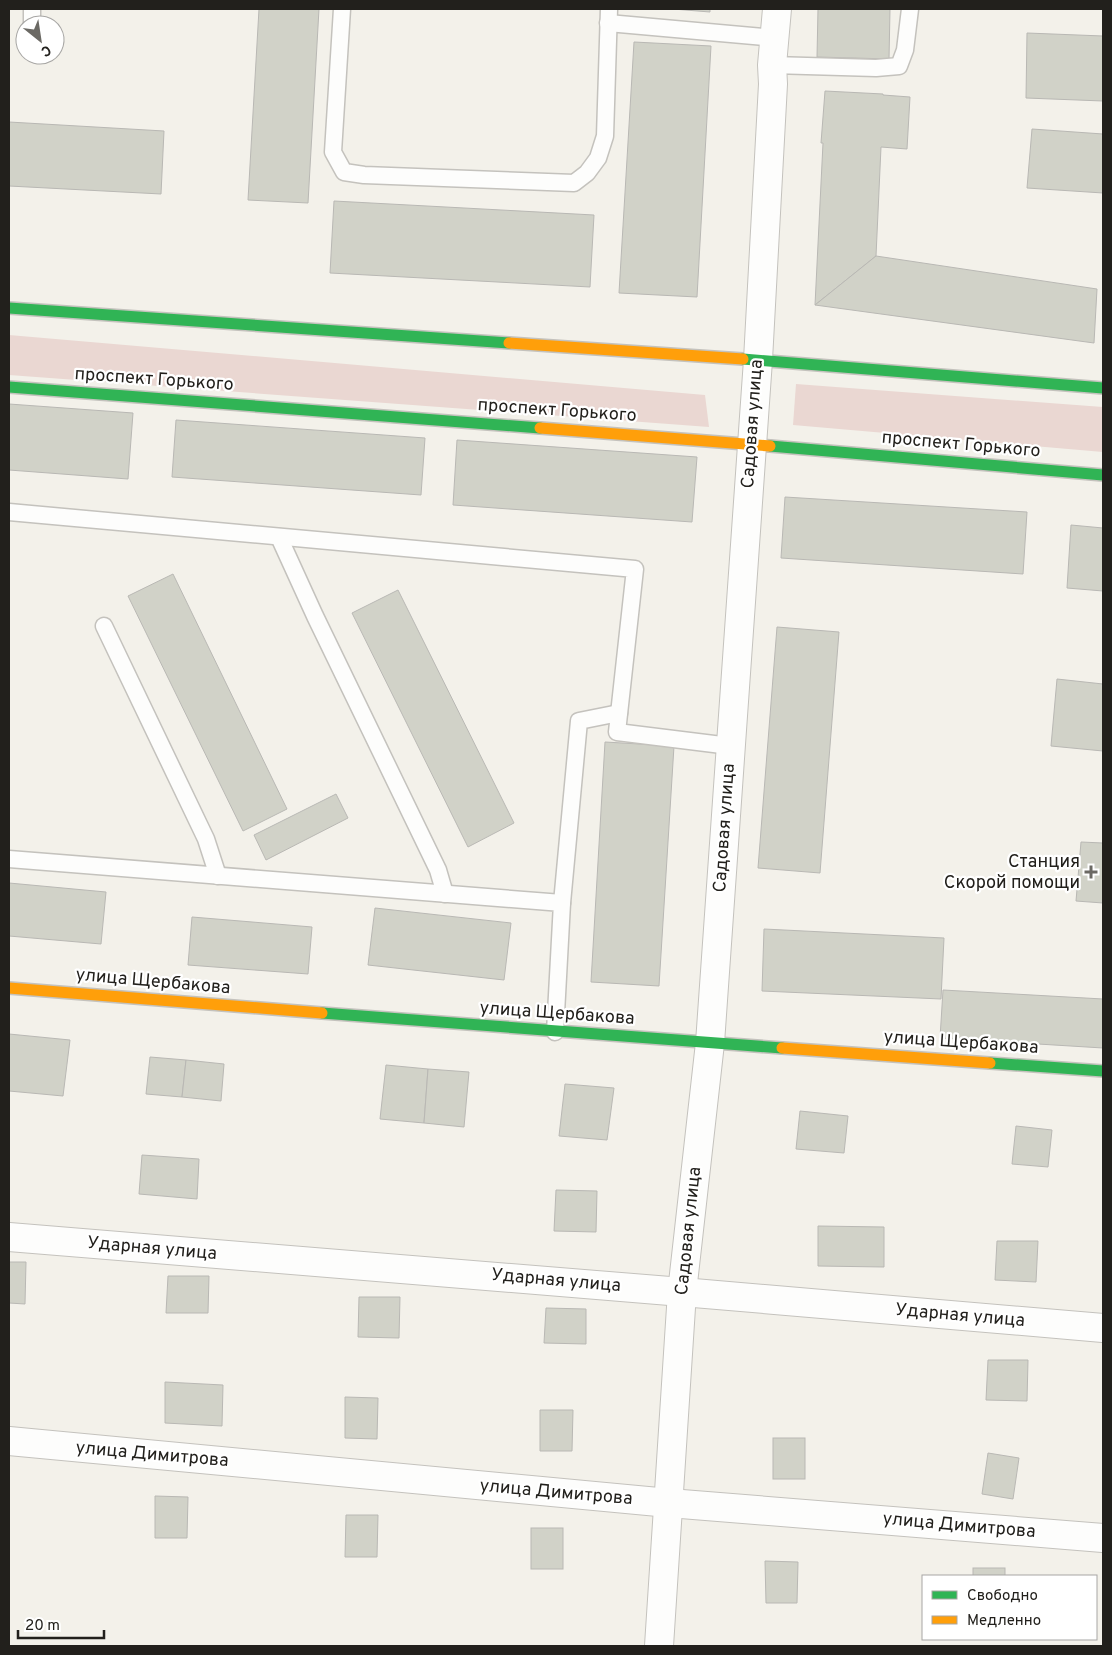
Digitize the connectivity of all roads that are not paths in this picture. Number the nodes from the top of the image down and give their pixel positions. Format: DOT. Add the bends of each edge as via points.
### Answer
graph roads {
  1 [pos="342,9"];
  2 [pos="777,9"];
  3 [pos="910,9"];
  4 [pos="608,16"];
  5 [pos="775,38"];
  6 [pos="772,65"];
  7 [pos="9,308"];
  8 [pos="758,360"];
  9 [pos="9,387"];
  10 [pos="1103,388"];
  11 [pos="750,444"];
  12 [pos="1103,475"];
  13 [pos="9,512"];
  14 [pos="280,537"];
  15 [pos="104,626"];
  16 [pos="619,713"];
  17 [pos="730,746"];
  18 [pos="9,859"];
  19 [pos="218,876"];
  20 [pos="445,894"];
  21 [pos="562,903"];
  22 [pos="9,988"];
  23 [pos="555,1032"];
  24 [pos="710,1043"];
  25 [pos="1103,1071"];
  26 [pos="9,1237"];
  27 [pos="682,1292"];
  28 [pos="1103,1328"];
  29 [pos="9,1441"];
  30 [pos="669,1503"];
  31 [pos="1103,1538"];
  32 [pos="659,1646"];
  1 -- 4 [label="lane" via="333,152 344,172 574,183 598,158 605,136"];
  2 -- 5 [label="street, Садовая улица"];
  3 -- 6 [label="lane" via="905,50 899,66"];
  4 -- 5 [label="lane"];
  5 -- 6 [label="street, Садовая улица"];
  6 -- 8 [label="street, Садовая улица"];
  7 -- 8 [label="street"];
  8 -- 10 [label="street"];
  8 -- 11 [label="street, Садовая улица"];
  9 -- 11 [label="street, проспект Горького"];
  11 -- 12 [label="street, проспект Горького"];
  11 -- 17 [label="street, Садовая улица"];
  13 -- 14 [label="lane"];
  14 -- 16 [label="lane" via="635,570"];
  14 -- 20 [label="lane" via="438,870"];
  15 -- 19 [label="lane" via="206,839"];
  16 -- 17 [label="lane" via="617,732"];
  16 -- 21 [label="lane" via="579,721"];
  17 -- 24 [label="street, Садовая улица"];
  18 -- 19 [label="lane"];
  19 -- 20 [label="lane"];
  20 -- 21 [label="lane"];
  21 -- 23 [label="lane"];
  22 -- 23 [label="street, улица Щербакова"];
  23 -- 24 [label="street, улица Щербакова"];
  24 -- 25 [label="street, улица Щербакова"];
  24 -- 27 [label="street, Садовая улица"];
  26 -- 27 [label="street, Ударная улица"];
  27 -- 28 [label="street, Ударная улица"];
  27 -- 30 [label="street, Садовая улица"];
  29 -- 30 [label="street, улица Димитрова"];
  30 -- 31 [label="street, улица Димитрова"];
  30 -- 32 [label="street, Садовая улица"];
}
